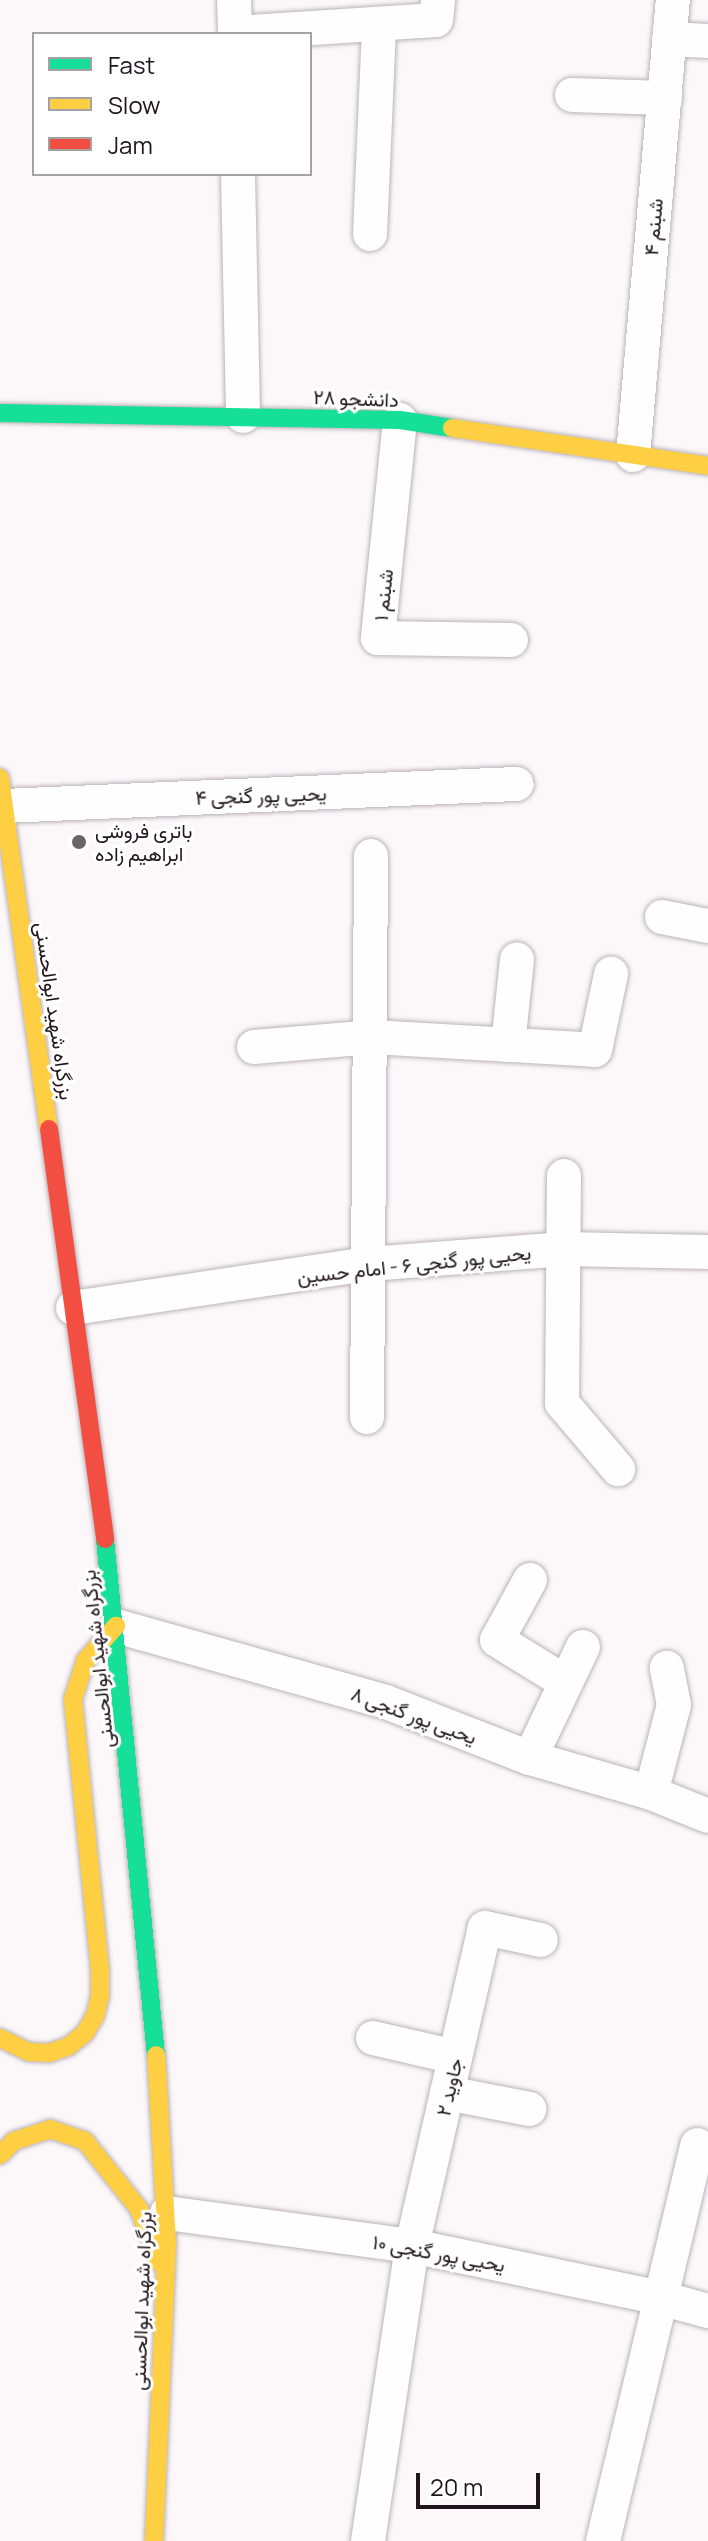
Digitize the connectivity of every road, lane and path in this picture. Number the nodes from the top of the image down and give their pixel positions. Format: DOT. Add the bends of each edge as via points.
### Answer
graph roads {
  1 [pos="234,0"];
  2 [pos="438,0"];
  3 [pos="673,0"];
  4 [pos="379,25"];
  5 [pos="235,32"];
  6 [pos="267,32"];
  7 [pos="669,39"];
  8 [pos="708,41"];
  9 [pos="572,95"];
  10 [pos="665,98"];
  11 [pos="238,176"];
  12 [pos="370,234"];
  13 [pos="0,413"];
  14 [pos="243,416"];
  15 [pos="400,420"];
  16 [pos="633,455"];
  17 [pos="708,466"];
  18 [pos="511,640"];
  19 [pos="517,784"];
  20 [pos="2,792"];
  21 [pos="371,856"];
  22 [pos="662,917"];
  23 [pos="708,926"];
  24 [pos="517,959"];
  25 [pos="611,974"];
  26 [pos="372,1037"];
  27 [pos="508,1045"];
  28 [pos="254,1047"];
  29 [pos="564,1176"];
  30 [pos="564,1249"];
  31 [pos="708,1252"];
  32 [pos="369,1264"];
  33 [pos="73,1308"];
  34 [pos="367,1417"];
  35 [pos="618,1469"];
  36 [pos="530,1580"];
  37 [pos="116,1626"];
  38 [pos="583,1647"];
  39 [pos="667,1668"];
  40 [pos="565,1682"];
  41 [pos="530,1758"];
  42 [pos="651,1793"];
  43 [pos="708,1816"];
  44 [pos="541,1940"];
  45 [pos="0,2038"];
  46 [pos="373,2038"];
  47 [pos="455,2057"];
  48 [pos="447,2093"];
  49 [pos="529,2109"];
  50 [pos="697,2145"];
  51 [pos="0,2155"];
  52 [pos="167,2213"];
  53 [pos="412,2246"];
  54 [pos="164,2280"];
  55 [pos="661,2298"];
  56 [pos="708,2311"];
  57 [pos="154,2541"];
  58 [pos="368,2541"];
  59 [pos="603,2541"];
  1 -- 5 [label="street"];
  2 -- 4 [label="street" via="436,20"];
  3 -- 7 [label="street, شبنم ۴"];
  4 -- 6 [label="street"];
  4 -- 12 [label="street"];
  7 -- 8 [label="street"];
  7 -- 10 [label="street, شبنم ۴"];
  9 -- 10 [label="street"];
  10 -- 16 [label="street, شبنم ۴"];
  11 -- 14 [label="street"];
  13 -- 14 [label="main road, دانشجو ۲۸"];
  14 -- 15 [label="main road, دانشجو ۲۸"];
  15 -- 16 [label="main road, دانشجو ۲۸"];
  15 -- 18 [label="street, شبنم ۱" via="378,638"];
  16 -- 17 [label="main road, دانشجو ۲۸"];
  19 -- 20 [label="street, یحیی پور گنجی ۴"];
  20 -- 33 [label="main road, بزرگراه شهید ابوالحسنی"];
  21 -- 26 [label="street"];
  22 -- 23 [label="street"];
  24 -- 27 [label="street"];
  25 -- 27 [label="street" via="595,1050"];
  26 -- 27 [label="street"];
  26 -- 28 [label="street"];
  26 -- 32 [label="street"];
  29 -- 30 [label="street"];
  30 -- 31 [label="street, یحیی پور گنجی ۶ - امام حسین"];
  30 -- 32 [label="street, یحیی پور گنجی ۶ - امام حسین"];
  30 -- 35 [label="street" via="562,1403"];
  32 -- 33 [label="street, یحیی پور گنجی ۶ - امام حسین"];
  32 -- 34 [label="street"];
  33 -- 37 [label="main road, بزرگراه شهید ابوالحسنی"];
  36 -- 40 [label="street" via="497,1640"];
  37 -- 41 [label="street, یحیی پور گنجی ۸" via="386,1702"];
  37 -- 45 [label="main road" via="85,1661 73,1699 100,1970 95,2016 69,2046 49,2053 29,2052"];
  37 -- 52 [label="main road, بزرگراه شهید ابوالحسنی"];
  38 -- 40 [label="street"];
  39 -- 42 [label="street" via="674,1705"];
  40 -- 41 [label="street"];
  41 -- 42 [label="street, یحیی پور گنجی ۸"];
  42 -- 43 [label="street, یحیی پور گنجی ۸"];
  44 -- 47 [label="street, جاوید ۲" via="485,1928"];
  46 -- 47 [label="street"];
  47 -- 48 [label="street, جاوید ۲"];
  48 -- 49 [label="street"];
  48 -- 53 [label="street, جاوید ۲"];
  50 -- 55 [label="street"];
  51 -- 54 [label="main road" via="14,2141 50,2129 85,2141 139,2209"];
  52 -- 53 [label="street, یحیی پور گنجی ۱۰"];
  52 -- 54 [label="main road, بزرگراه شهید ابوالحسنی"];
  53 -- 55 [label="street, یحیی پور گنجی ۱۰"];
  53 -- 58 [label="street, جاوید ۲"];
  54 -- 57 [label="main road, بزرگراه شهید ابوالحسنی"];
  55 -- 56 [label="street, یحیی پور گنجی ۱۰"];
  55 -- 59 [label="street"];
}
